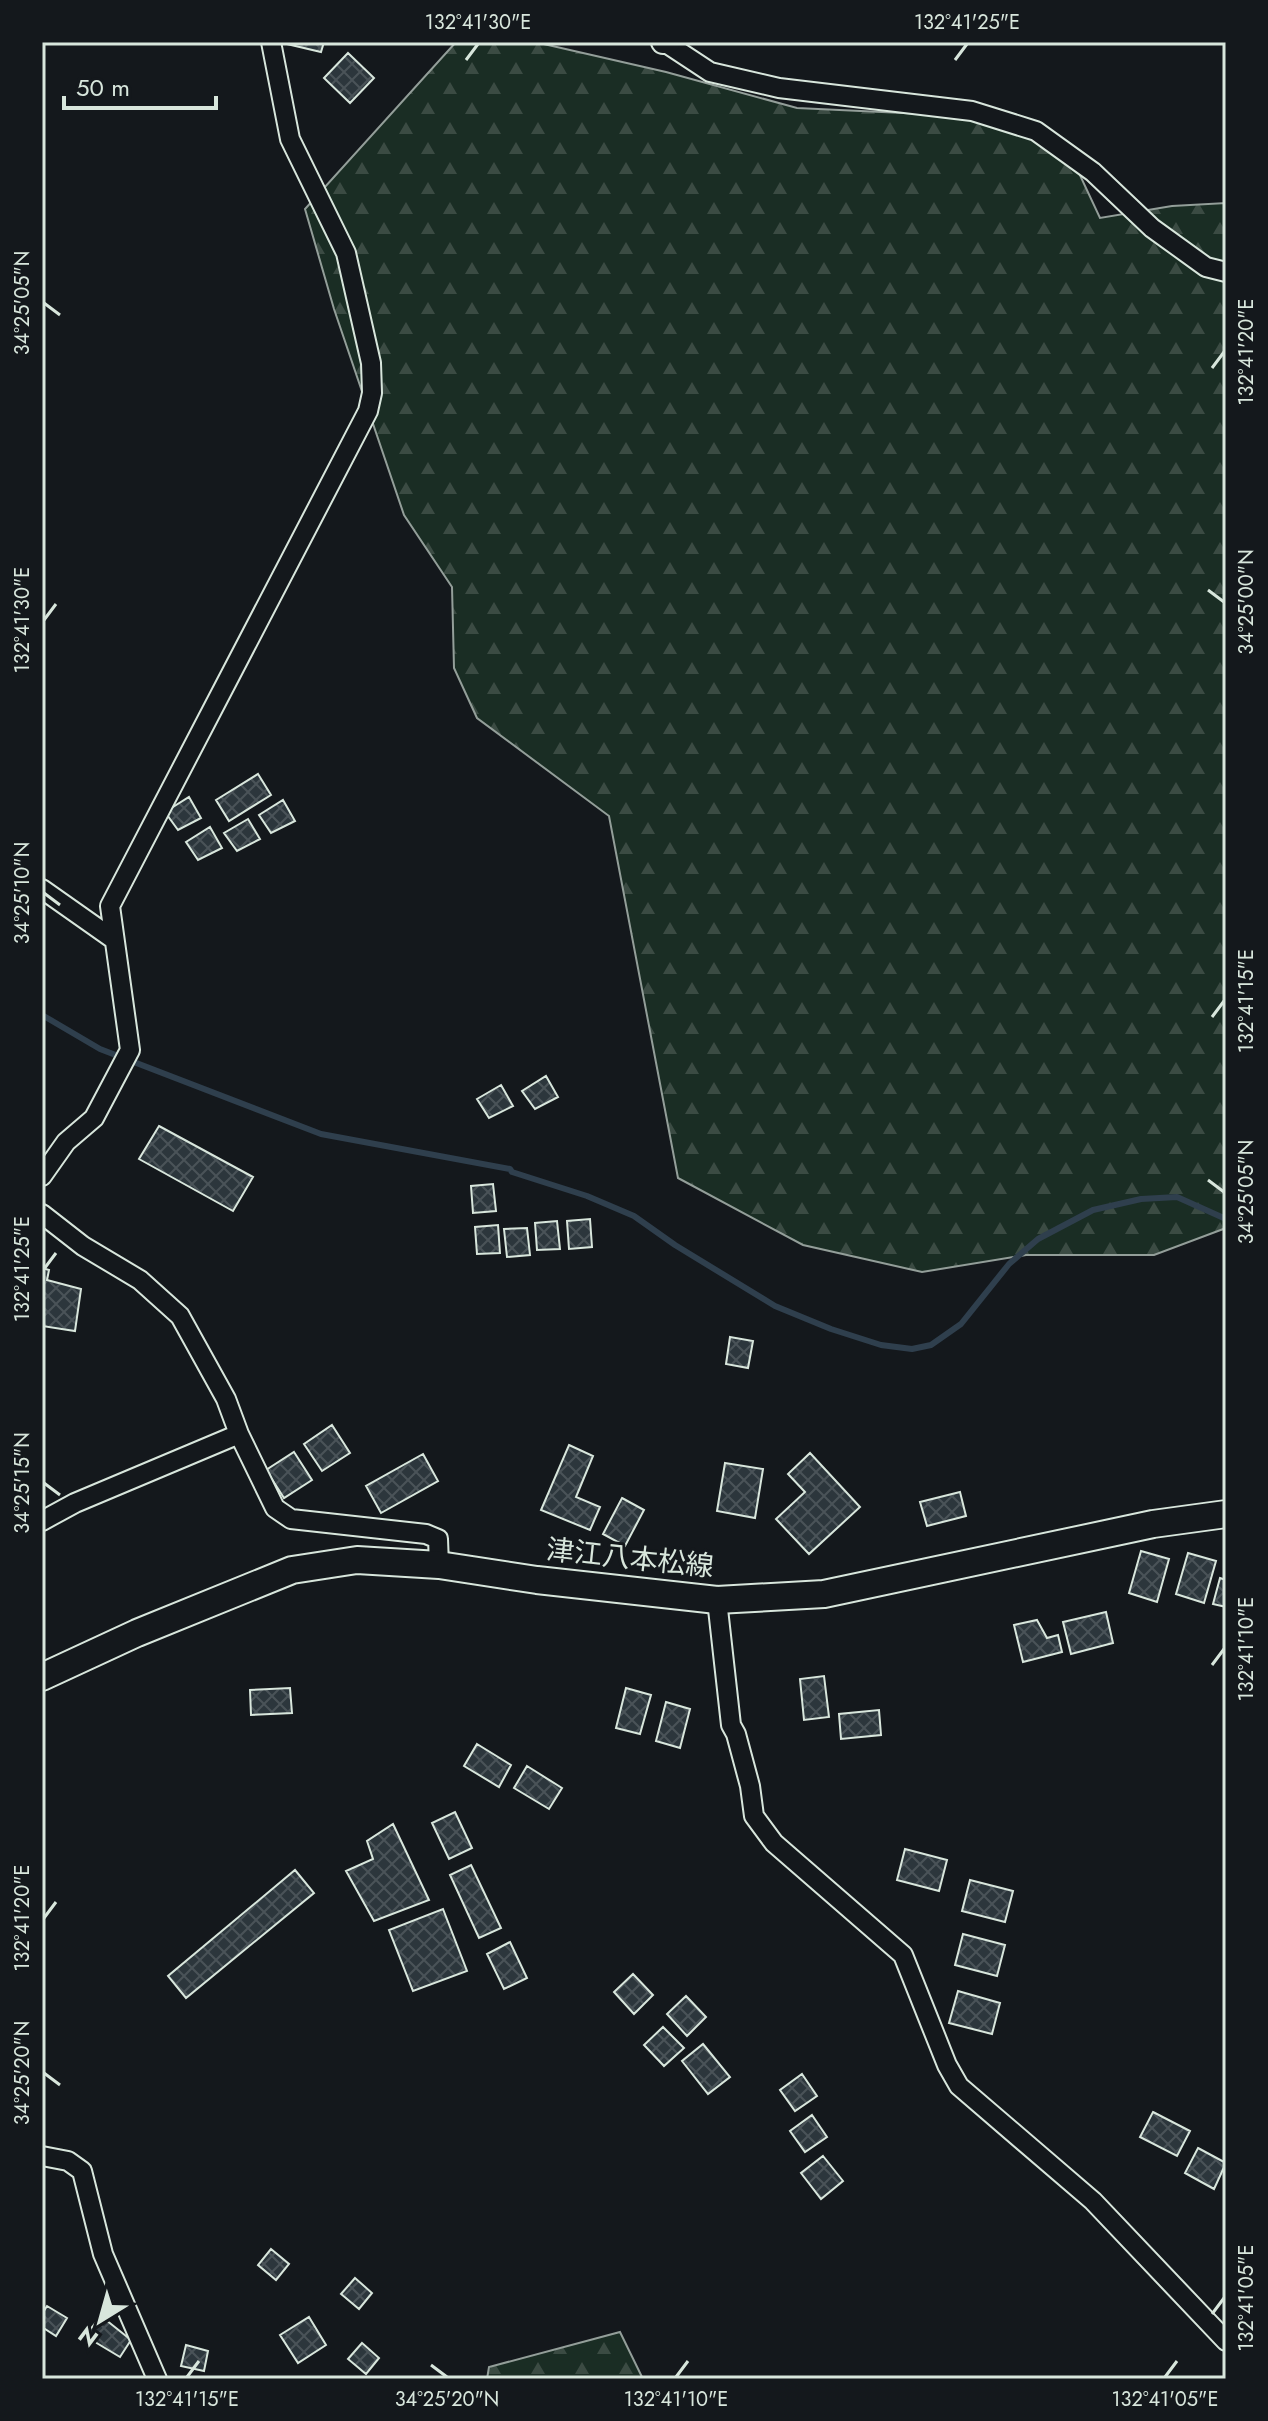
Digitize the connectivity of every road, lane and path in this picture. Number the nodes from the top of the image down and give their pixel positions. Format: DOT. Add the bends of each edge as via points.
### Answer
graph roads {
  1 [pos="271,42"];
  2 [pos="666,42"];
  3 [pos="1226,272"];
  4 [pos="42,889"];
  5 [pos="113,939"];
  6 [pos="42,1176"];
  7 [pos="42,1214"];
  8 [pos="239,1434"];
  9 [pos="1226,1514"];
  10 [pos="42,1521"];
  11 [pos="439,1565"];
  12 [pos="717,1600"];
  13 [pos="42,1677"];
  14 [pos="42,2156"];
  15 [pos="1226,2341"];
  16 [pos="157,2379"];
  1 -- 5 [label="street" via="290,139 346,253 371,363 372,393 368,411 110,906"];
  2 -- 3 [label="street" via="710,72 779,88 972,111 1036,131 1093,172 1152,228 1206,267"];
  4 -- 5 [label="street"];
  5 -- 6 [label="street" via="130,1050 94,1118 66,1142"];
  7 -- 8 [label="street" via="140,1280 180,1316 226,1399"];
  8 -- 10 [label="street"];
  8 -- 11 [label="street" via="275,1508 291,1519 426,1534 438,1539"];
  9 -- 12 [label="main road, 津江八本松線" via="1153,1524 824,1594"];
  11 -- 12 [label="main road, 津江八本松線"];
  11 -- 13 [label="main road, 津江八本松線" via="357,1560 292,1570"];
  12 -- 15 [label="street" via="731,1725 754,1816 774,1843 903,1955 959,2086 1093,2201"];
  14 -- 16 [label="street" via="68,2161 82,2171 103,2254"];
}
